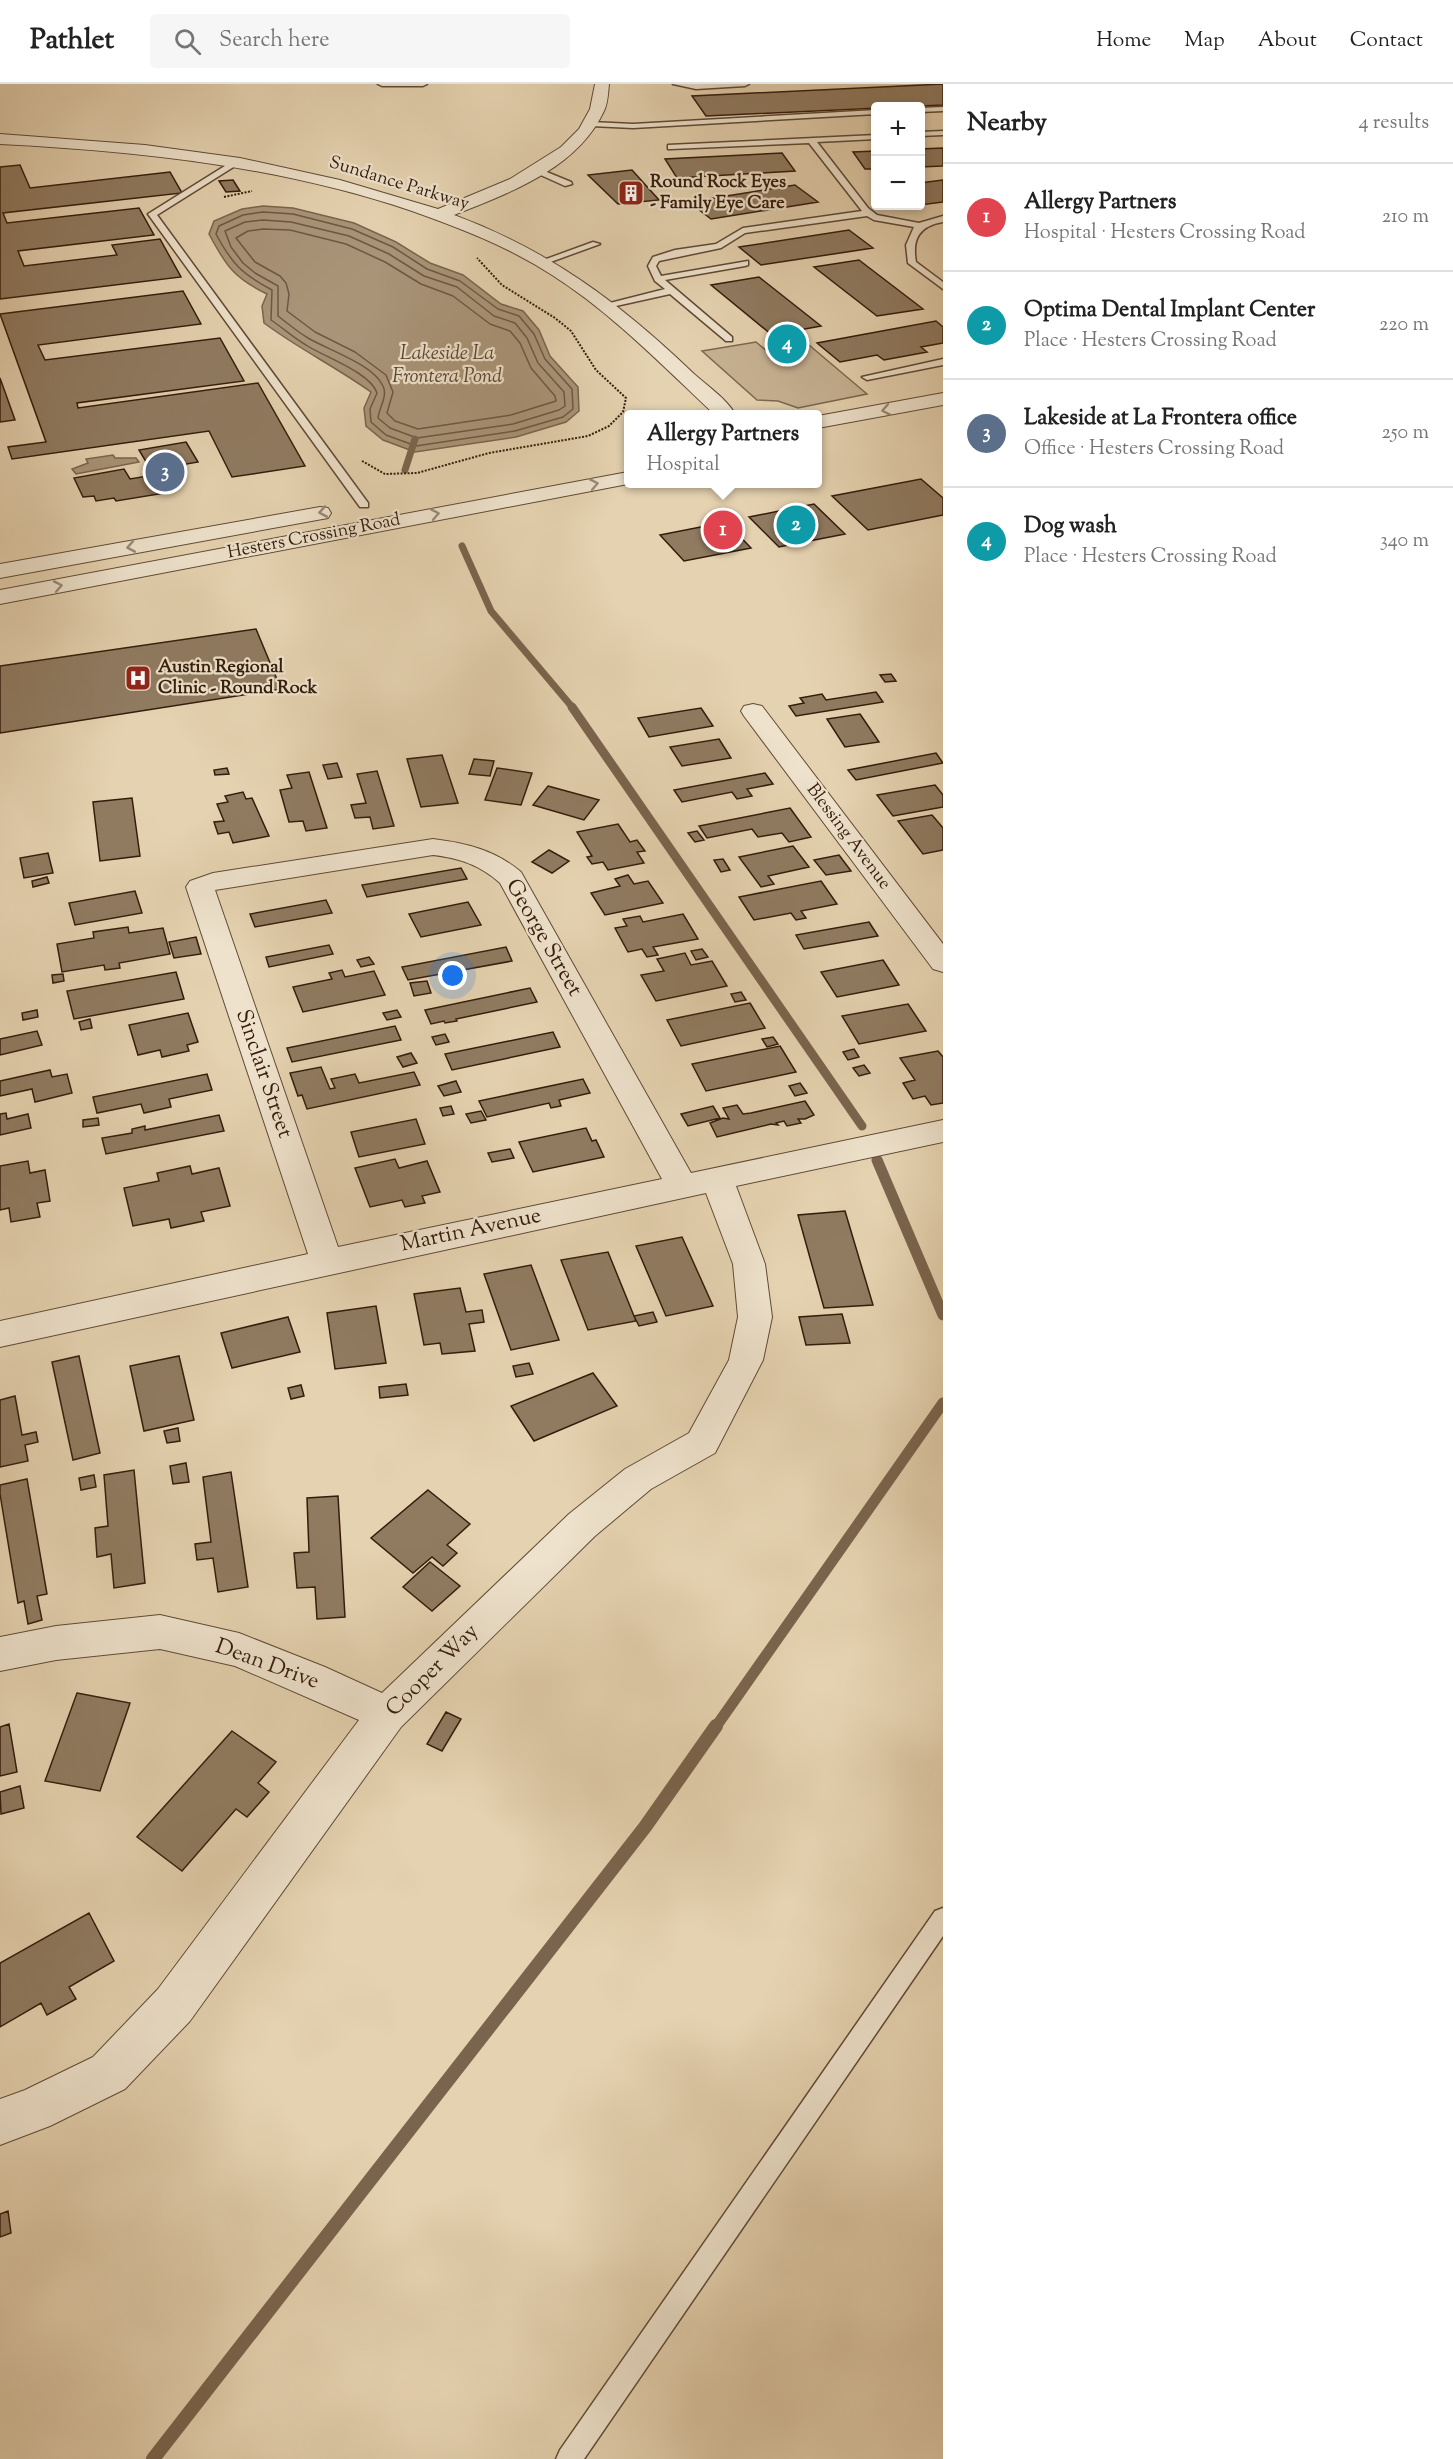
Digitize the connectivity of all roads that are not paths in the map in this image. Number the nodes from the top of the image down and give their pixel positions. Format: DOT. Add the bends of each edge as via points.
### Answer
graph roads {
  1 [pos="382,84"];
  2 [pos="423,84"];
  3 [pos="602,84"];
  4 [pos="677,84"];
  5 [pos="745,84"];
  6 [pos="943,109"];
  7 [pos="925,110"];
  8 [pos="871,112"];
  9 [pos="591,124"];
  10 [pos="943,133"];
  11 [pos="925,135"];
  12 [pos="871,137"];
  13 [pos="0,140"];
  14 [pos="811,140"];
  15 [pos="671,147"];
  16 [pos="238,161"];
  17 [pos="537,171"];
  18 [pos="568,184"];
  19 [pos="869,213"];
  20 [pos="441,214"];
  21 [pos="943,219"];
  22 [pos="920,226"];
  23 [pos="596,244"];
  24 [pos="542,262"];
  25 [pos="746,264"];
  26 [pos="658,279"];
  27 [pos="943,286"];
  28 [pos="670,291"];
  29 [pos="607,305"];
  30 [pos="729,339"];
  31 [pos="943,362"];
  32 [pos="867,377"];
  33 [pos="943,399"];
  34 [pos="721,410"];
  35 [pos="822,421"];
  36 [pos="624,458"];
  37 [pos="606,461"];
  38 [pos="624,479"];
  39 [pos="387,501"];
  40 [pos="364,505"];
  41 [pos="0,571"];
  42 [pos="0,597"];
  43 [pos="753,711"];
  44 [pos="200,887"];
  45 [pos="943,963"];
  46 [pos="943,1131"];
  47 [pos="699,1182"];
  48 [pos="327,1262"];
  49 [pos="0,1334"];
  50 [pos="0,1654"];
  51 [pos="387,1714"];
  52 [pos="943,1918"];
  53 [pos="0,2122"];
  54 [pos="569,2459"];
  1 -- 2 [label="lane"];
  3 -- 9 [label="street" via="600,105"];
  4 -- 5 [label="lane"];
  6 -- 7 [label="lane"];
  8 -- 9 [label="lane" via="633,126"];
  9 -- 17 [label="street" via="561,155"];
  10 -- 11 [label="lane"];
  12 -- 14 [label="lane"];
  13 -- 16 [label="street, Sundance Parkway" via="113,146"];
  14 -- 15 [label="lane"];
  14 -- 19 [label="lane"];
  16 -- 20 [label="street, Sundance Parkway" via="351,187"];
  16 -- 40 [label="lane" via="152,214"];
  17 -- 18 [label="lane"];
  17 -- 20 [label="street"];
  19 -- 22 [label="lane"];
  19 -- 26 [label="lane" via="743,231 718,246 656,259 652,266"];
  20 -- 24 [label="street, Sundance Parkway"];
  21 -- 22 [label="lane"];
  22 -- 27 [label="lane" via="912,234 908,249 912,263"];
  23 -- 24 [label="lane"];
  24 -- 29 [label="street, Sundance Parkway"];
  25 -- 26 [label="lane"];
  26 -- 28 [label="lane"];
  28 -- 29 [label="lane"];
  28 -- 30 [label="lane"];
  29 -- 34 [label="street, Sundance Parkway"];
  31 -- 32 [label="lane"];
  33 -- 35 [label="street, one-way"];
  36 -- 37 [label="street"];
  42 -- 38 [label="street, Hesters Crossing Road, one-way"];
  39 -- 40 [label="street, Hesters Crossing Road"];
  40 -- 41 [label="street, Hesters Crossing Road, one-way"];
  43 -- 45 [label="street, Blessing Avenue"];
  44 -- 47 [label="street, George Street" via="226,879 421,848 457,849 498,865 511,878"];
  44 -- 48 [label="street, Sinclair Street"];
  46 -- 47 [label="street, Martin Avenue"];
  47 -- 48 [label="street, Martin Avenue"];
  47 -- 51 [label="street, Cooper Way" via="749,1264 755,1317 746,1360 702,1443 638,1479 582,1525"];
  48 -- 49 [label="street, Martin Avenue"];
  50 -- 51 [label="street, Dean Drive" via="56,1643 160,1632 239,1650"];
  51 -- 53 [label="street, Cooper Way" via="174,2005 109,2073"];
  52 -- 54 [label="lane"];
}
